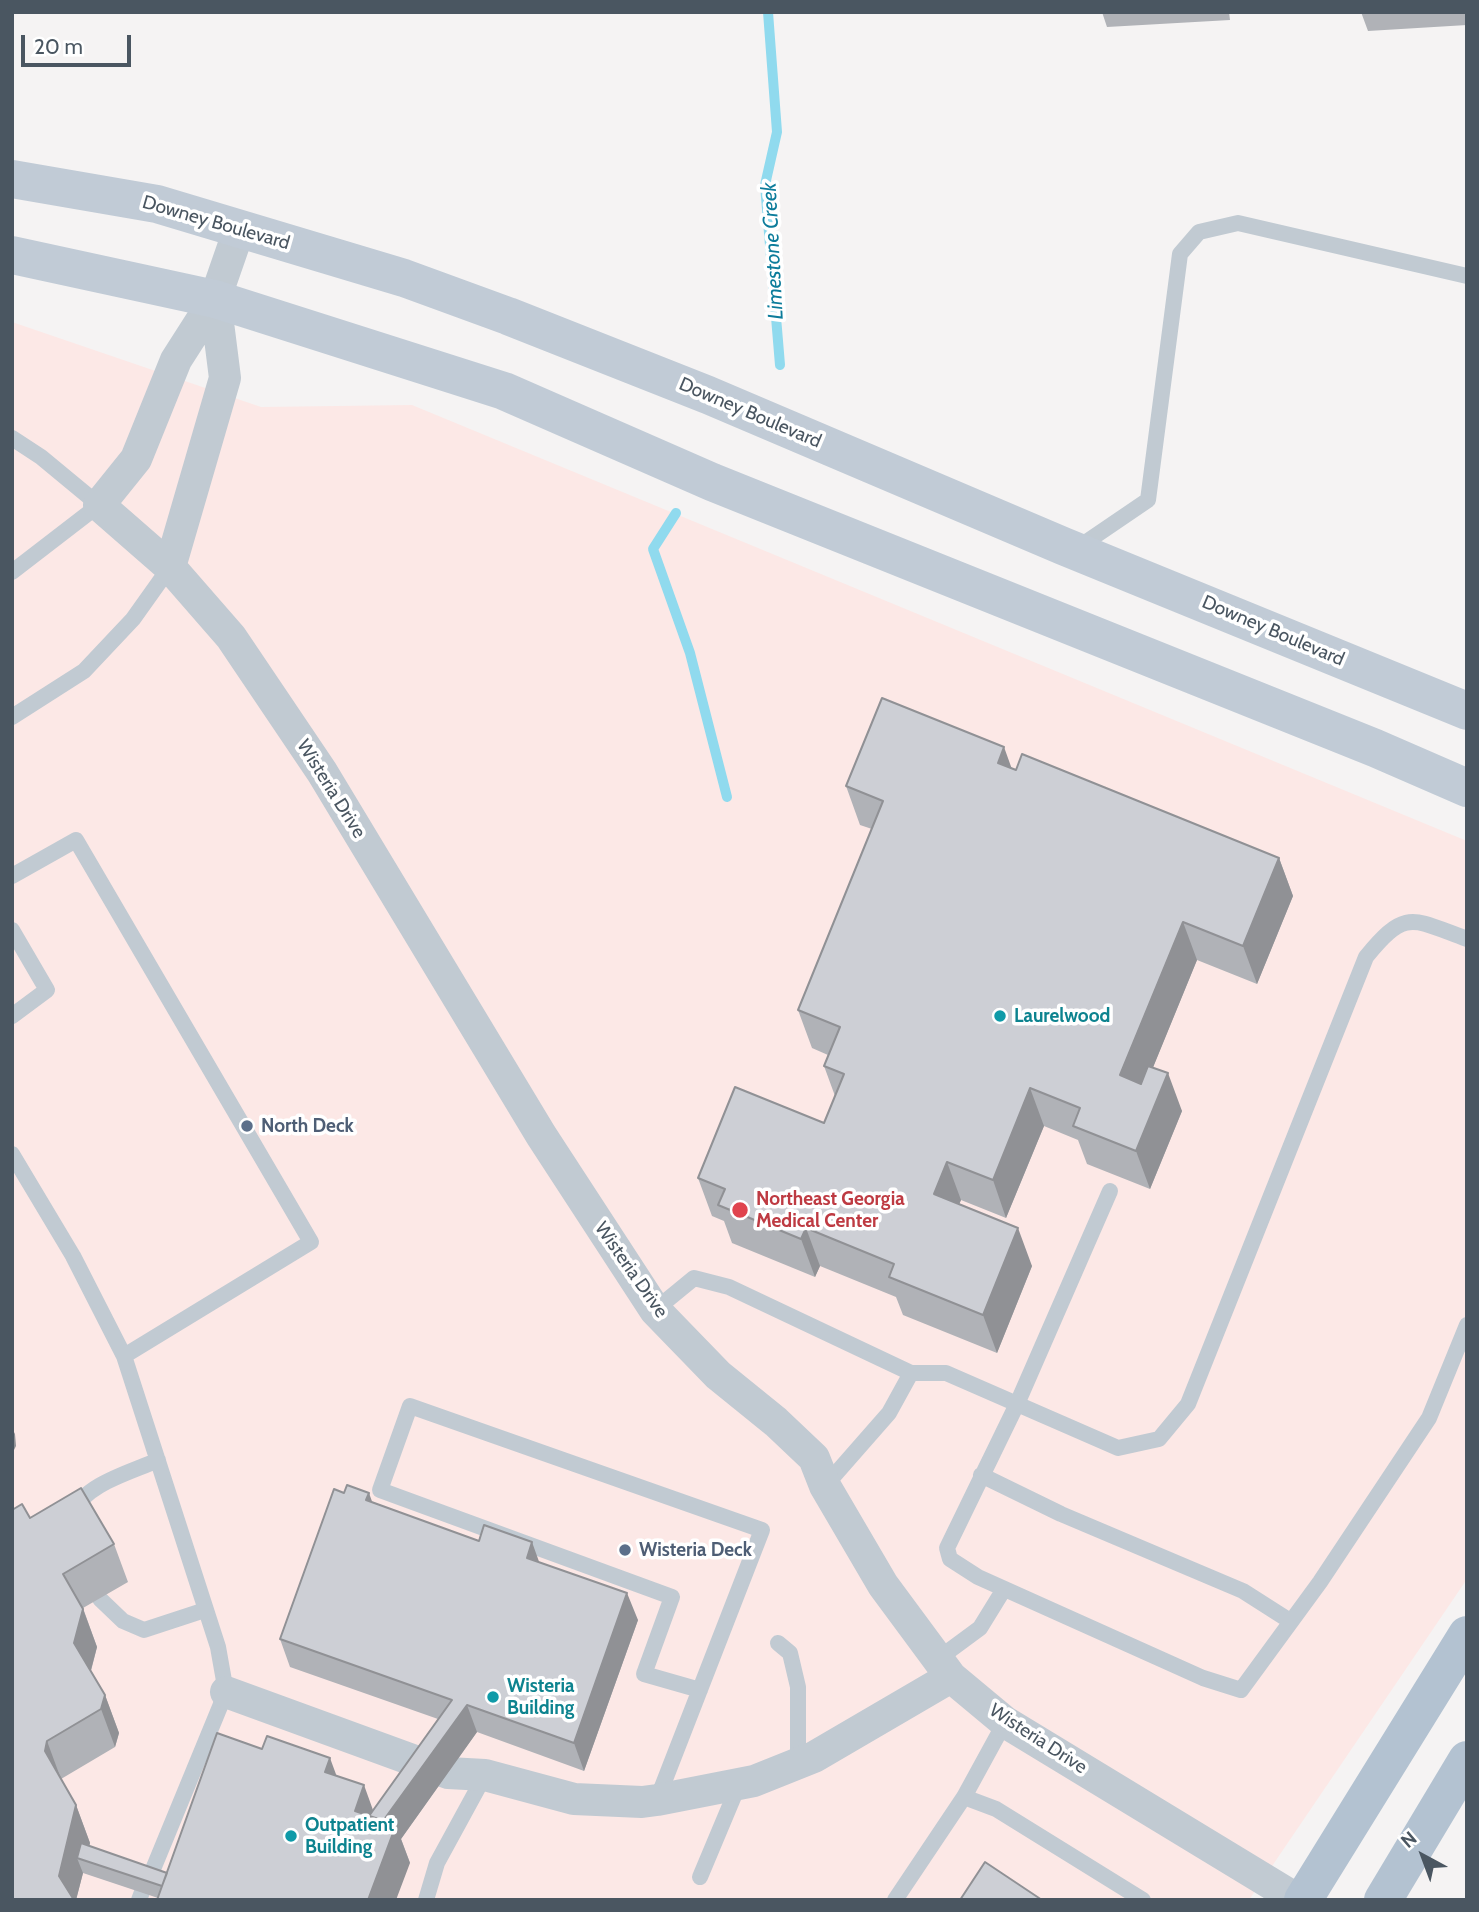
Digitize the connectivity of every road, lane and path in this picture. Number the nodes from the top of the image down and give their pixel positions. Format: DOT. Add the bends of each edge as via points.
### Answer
graph roads {
  1 [pos="12,179"];
  2 [pos="240,228"];
  3 [pos="12,255"];
  4 [pos="1467,276"];
  5 [pos="215,299"];
  6 [pos="12,438"];
  7 [pos="99,505"];
  8 [pos="1074,551"];
  9 [pos="170,567"];
  10 [pos="12,572"];
  11 [pos="1467,711"];
  12 [pos="12,718"];
  13 [pos="1467,788"];
  14 [pos="12,876"];
  15 [pos="12,930"];
  16 [pos="1467,939"];
  17 [pos="12,1016"];
  18 [pos="12,1154"];
  19 [pos="1110,1191"];
  20 [pos="655,1310"];
  21 [pos="1467,1325"];
  22 [pos="124,1356"];
  23 [pos="911,1373"];
  24 [pos="1017,1404"];
  25 [pos="158,1460"];
  26 [pos="981,1475"];
  27 [pos="825,1486"];
  28 [pos="69,1533"];
  29 [pos="1004,1588"];
  30 [pos="100,1599"];
  31 [pos="205,1610"];
  32 [pos="1290,1621"];
  33 [pos="1467,1635"];
  34 [pos="778,1643"];
  35 [pos="944,1668"];
  36 [pos="700,1689"];
  37 [pos="226,1692"];
  38 [pos="1005,1722"];
  39 [pos="1467,1760"];
  40 [pos="798,1763"];
  41 [pos="485,1775"];
  42 [pos="739,1784"];
  43 [pos="964,1797"];
  44 [pos="657,1800"];
  45 [pos="700,1877"];
  46 [pos="143,1890"];
  47 [pos="426,1900"];
  48 [pos="895,1900"];
  49 [pos="1143,1900"];
  50 [pos="1301,1900"];
  51 [pos="1383,1900"];
  1 -- 2 [label="main road, Downey Boulevard" via="156,204"];
  2 -- 5 [label="street"];
  2 -- 8 [label="main road, Downey Boulevard" via="404,278 508,316 708,395"];
  3 -- 5 [label="main road"];
  4 -- 8 [label="lane" via="1238,223 1199,232 1180,254 1148,500"];
  5 -- 7 [label="street" via="176,360 136,459"];
  5 -- 9 [label="street" via="225,378"];
  5 -- 13 [label="main road" via="504,391 712,482"];
  6 -- 7 [label="lane"];
  7 -- 9 [label="street, Wisteria Drive"];
  7 -- 10 [label="lane"];
  8 -- 11 [label="main road, Downey Boulevard"];
  9 -- 12 [label="lane" via="133,619 83,671"];
  9 -- 20 [label="street, Wisteria Drive" via="231,637 322,772 541,1135"];
  14 -- 22 [label="lane" via="76,840 311,1242"];
  15 -- 17 [label="lane" via="47,990"];
  16 -- 24 [label="lane" via="1423,923 1402,922 1386,932 1366,957 1188,1404 1159,1439 1118,1448"];
  18 -- 22 [label="lane"];
  19 -- 24 [label="lane"];
  20 -- 23 [label="lane" via="694,1278 729,1286"];
  20 -- 27 [label="street, Wisteria Drive" via="718,1375 814,1458"];
  21 -- 32 [label="lane" via="1429,1418"];
  22 -- 25 [label="lane"];
  23 -- 24 [label="lane" via="946,1373"];
  23 -- 27 [label="lane" via="889,1413"];
  24 -- 26 [label="lane"];
  25 -- 28 [label="lane" via="103,1485 76,1506"];
  25 -- 31 [label="lane"];
  26 -- 29 [label="lane" via="947,1548 950,1559"];
  26 -- 32 [label="lane" via="1243,1591"];
  27 -- 35 [label="street, Wisteria Drive" via="883,1585"];
  29 -- 32 [label="lane" via="1203,1678 1241,1690"];
  29 -- 35 [label="lane" via="980,1628"];
  30 -- 31 [label="lane" via="123,1621 144,1630"];
  31 -- 37 [label="lane"];
  33 -- 50 [label="main road"];
  34 -- 40 [label="lane" via="790,1653 798,1687"];
  35 -- 38 [label="street, Wisteria Drive"];
  35 -- 40 [label="street"];
  36 -- 36 [label="lane" via="762,1530 411,1406 380,1490 672,1597 644,1674"];
  36 -- 44 [label="lane"];
  37 -- 41 [label="street" via="448,1773"];
  37 -- 46 [label="lane"];
  38 -- 43 [label="lane"];
  38 -- 50 [label="street, Wisteria Drive"];
  39 -- 51 [label="main road"];
  40 -- 42 [label="street"];
  41 -- 44 [label="street" via="574,1799"];
  41 -- 47 [label="lane" via="437,1863"];
  42 -- 44 [label="street"];
  42 -- 45 [label="lane"];
  43 -- 48 [label="lane"];
  43 -- 49 [label="lane" via="996,1809"];
}
